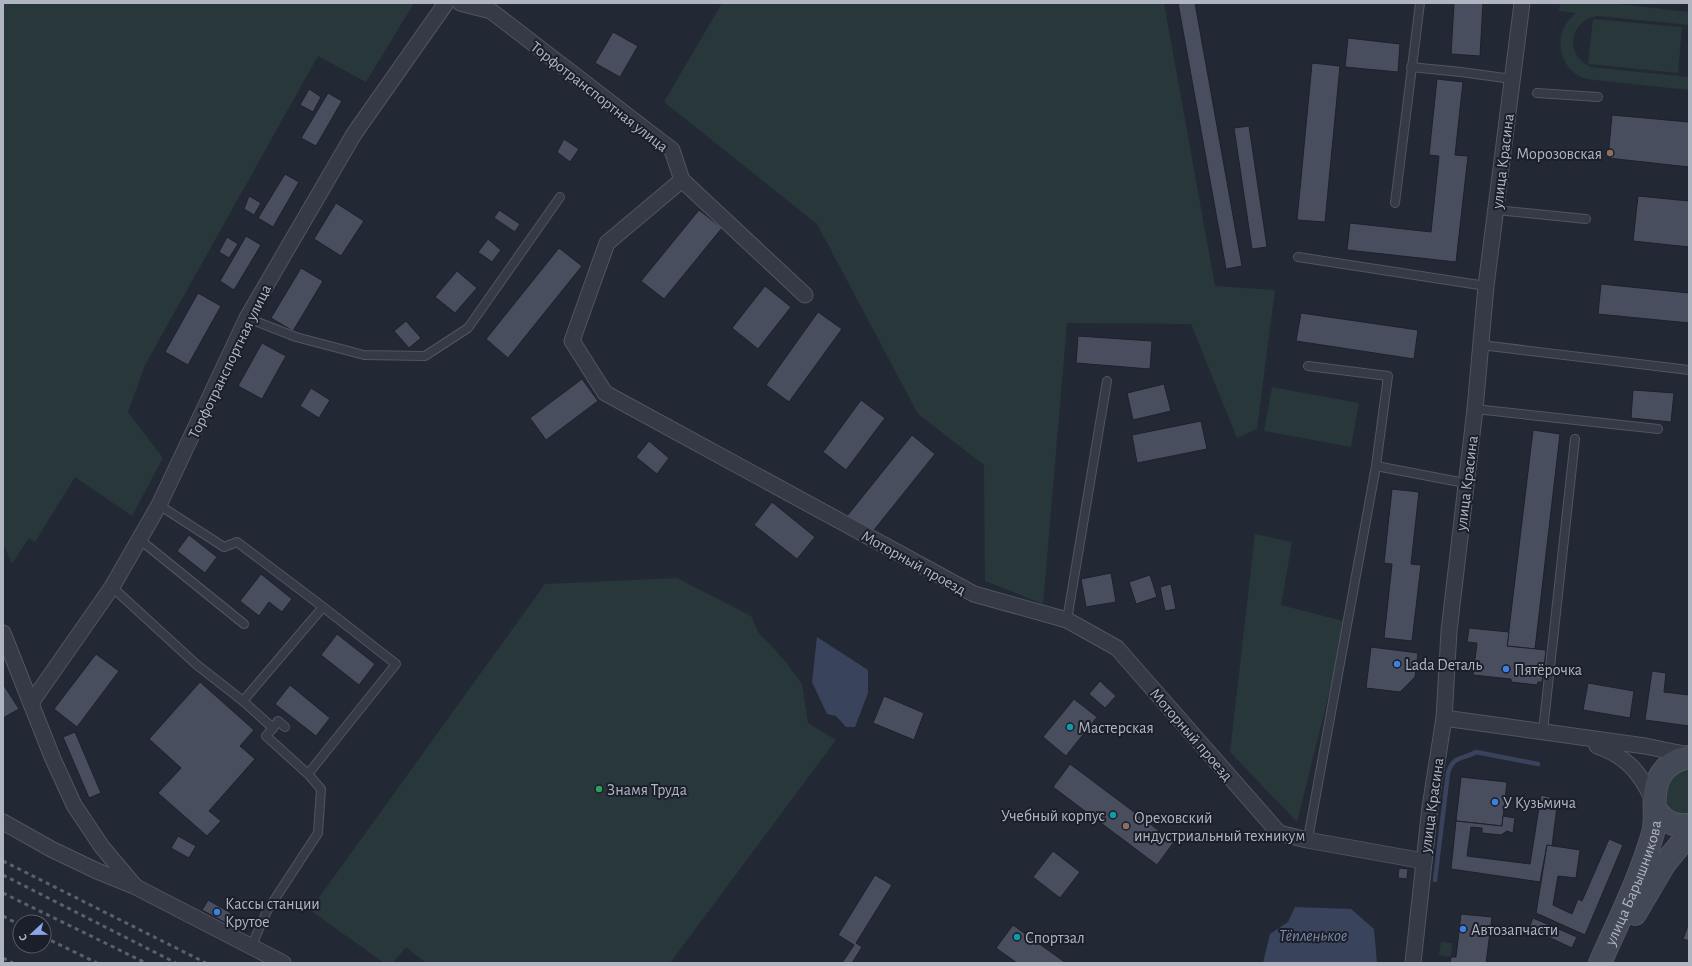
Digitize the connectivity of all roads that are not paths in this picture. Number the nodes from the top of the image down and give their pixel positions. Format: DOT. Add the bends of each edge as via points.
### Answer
graph roads {
  1 [pos="446,3"];
  2 [pos="460,3"];
  3 [pos="1420,3"];
  4 [pos="1522,3"];
  5 [pos="1412,67"];
  6 [pos="1512,79"];
  7 [pos="1537,93"];
  8 [pos="1598,97"];
  9 [pos="682,180"];
  10 [pos="560,197"];
  11 [pos="1395,203"];
  12 [pos="1496,210"];
  13 [pos="1586,219"];
  14 [pos="1298,257"];
  15 [pos="1486,286"];
  16 [pos="806,295"];
  17 [pos="247,318"];
  18 [pos="1481,345"];
  19 [pos="1308,366"];
  20 [pos="1689,370"];
  21 [pos="1107,381"];
  22 [pos="1474,409"];
  23 [pos="1658,429"];
  24 [pos="1575,439"];
  25 [pos="1376,466"];
  26 [pos="1466,482"];
  27 [pos="159,505"];
  28 [pos="139,539"];
  29 [pos="112,587"];
  30 [pos="324,607"];
  31 [pos="1067,620"];
  32 [pos="244,624"];
  33 [pos="3,633"];
  34 [pos="243,701"];
  35 [pos="31,703"];
  36 [pos="1444,718"];
  37 [pos="285,727"];
  38 [pos="273,728"];
  39 [pos="1543,731"];
  40 [pos="1576,738"];
  41 [pos="1689,756"];
  42 [pos="308,774"];
  43 [pos="1654,804"];
  44 [pos="3,822"];
  45 [pos="1689,825"];
  46 [pos="1309,833"];
  47 [pos="1689,834"];
  48 [pos="1424,861"];
  49 [pos="134,886"];
  50 [pos="251,947"];
  51 [pos="283,963"];
  52 [pos="1413,963"];
  53 [pos="1601,963"];
  1 -- 17 [label="street, Торфотранспортная улица" via="354,134"];
  2 -- 9 [label="street, Торфотранспортная улица" via="491,11 672,150"];
  3 -- 5 [label="lane"];
  4 -- 6 [label="street, улица Красина"];
  5 -- 6 [label="lane"];
  5 -- 11 [label="lane"];
  6 -- 12 [label="street, улица Красина"];
  7 -- 8 [label="lane"];
  9 -- 16 [label="street, Торфотранспортная улица"];
  9 -- 31 [label="street, Моторный проезд" via="607,243 572,340 605,393 974,594"];
  10 -- 17 [label="lane" via="468,328 425,356 364,356 296,337"];
  12 -- 13 [label="lane"];
  12 -- 15 [label="street, улица Красина"];
  14 -- 15 [label="lane"];
  15 -- 18 [label="street, улица Красина"];
  17 -- 27 [label="street, Торфотранспортная улица"];
  18 -- 20 [label="lane"];
  18 -- 22 [label="street, улица Красина"];
  19 -- 25 [label="lane" via="1388,376"];
  21 -- 31 [label="lane"];
  22 -- 23 [label="lane"];
  22 -- 26 [label="street, улица Красина"];
  24 -- 39 [label="lane"];
  25 -- 26 [label="lane"];
  25 -- 46 [label="lane"];
  26 -- 36 [label="street, улица Красина" via="1447,652"];
  27 -- 28 [label="street, Торфотранспортная улица"];
  27 -- 30 [label="lane" via="224,547 237,542"];
  28 -- 29 [label="street, Торфотранспортная улица"];
  28 -- 32 [label="lane"];
  29 -- 34 [label="lane" via="197,665"];
  29 -- 35 [label="street, Торфотранспортная улица"];
  30 -- 34 [label="lane"];
  30 -- 42 [label="lane" via="396,664"];
  31 -- 48 [label="street, Моторный проезд" via="1117,648 1279,833"];
  33 -- 35 [label="street"];
  34 -- 38 [label="lane"];
  35 -- 49 [label="street" via="74,805 102,847"];
  36 -- 39 [label="street"];
  36 -- 48 [label="street, улица Красина"];
  37 -- 38 [label="lane" via="278,721"];
  38 -- 42 [label="lane" via="266,736"];
  39 -- 40 [label="street"];
  40 -- 41 [label="street, улица Барышникова" via="1645,746"];
  40 -- 43 [label="street, улица Барышникова" via="1613,751 1627,762 1645,783"];
  41 -- 43 [label="main road, улица Барышникова" via="1676,760 1665,769 1656,785"];
  42 -- 50 [label="lane" via="321,789 318,833 267,911"];
  43 -- 45 [label="main road" via="1662,818 1670,824"];
  43 -- 53 [label="main road, улица Барышникова" via="1654,831"];
  44 -- 49 [label="street" via="51,849"];
  47 -- 53 [label="main road, улица Барышникова" via="1665,863"];
  48 -- 52 [label="street, улица Красина"];
  49 -- 50 [label="street"];
  50 -- 51 [label="street"];
}
